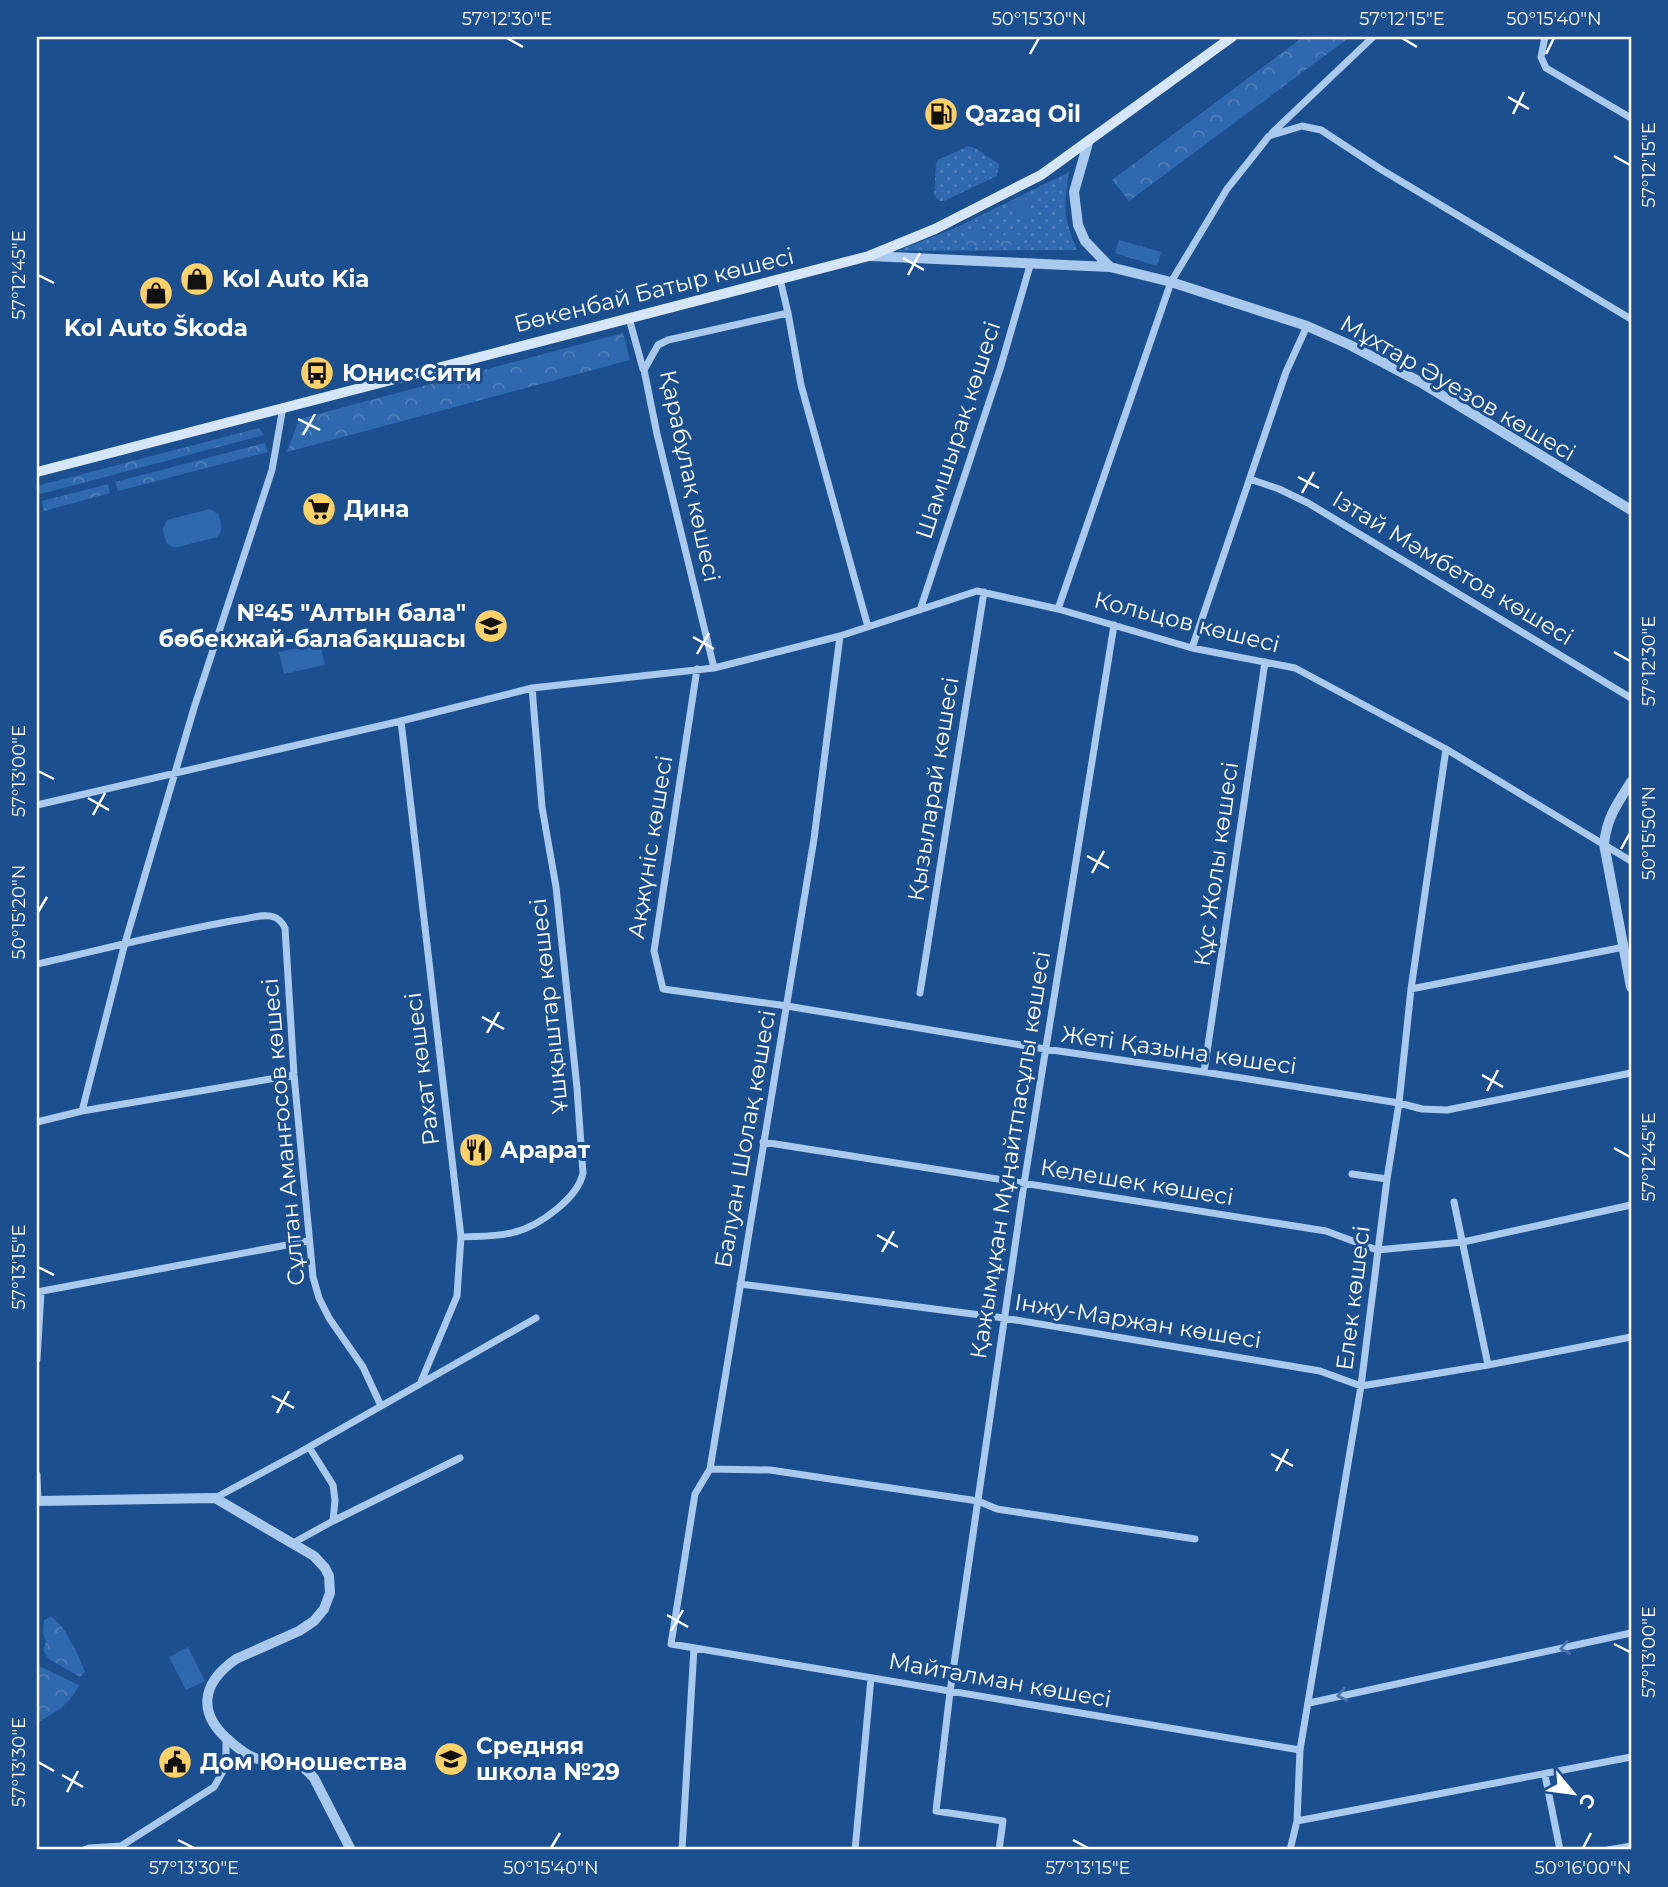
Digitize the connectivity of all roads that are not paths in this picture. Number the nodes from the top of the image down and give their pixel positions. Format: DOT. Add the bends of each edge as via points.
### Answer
graph roads {
  1 [pos="1233,37"];
  2 [pos="1373,37"];
  3 [pos="1545,37"];
  4 [pos="1631,118"];
  5 [pos="1269,136"];
  6 [pos="1088,143"];
  7 [pos="869,256"];
  8 [pos="1031,262"];
  9 [pos="1110,267"];
  10 [pos="780,279"];
  11 [pos="1171,282"];
  12 [pos="788,313"];
  13 [pos="629,318"];
  14 [pos="1631,320"];
  15 [pos="1307,326"];
  16 [pos="644,369"];
  17 [pos="283,407"];
  18 [pos="37,472"];
  19 [pos="1250,480"];
  20 [pos="1631,510"];
  21 [pos="984,592"];
  22 [pos="1058,609"];
  23 [pos="920,610"];
  24 [pos="1114,625"];
  25 [pos="868,627"];
  26 [pos="840,636"];
  27 [pos="1192,648"];
  28 [pos="1265,662"];
  29 [pos="713,668"];
  30 [pos="697,669"];
  31 [pos="532,688"];
  32 [pos="1631,698"];
  33 [pos="401,720"];
  34 [pos="1446,749"];
  35 [pos="176,771"];
  36 [pos="1631,782"];
  37 [pos="37,805"];
  38 [pos="1604,844"];
  39 [pos="1631,861"];
  40 [pos="125,943"];
  41 [pos="1624,947"];
  42 [pos="37,964"];
  43 [pos="1631,987"];
  44 [pos="1411,989"];
  45 [pos="920,993"];
  46 [pos="787,1006"];
  47 [pos="1045,1049"];
  48 [pos="1204,1072"];
  49 [pos="1631,1073"];
  50 [pos="294,1075"];
  51 [pos="1399,1103"];
  52 [pos="82,1111"];
  53 [pos="37,1122"];
  54 [pos="763,1142"];
  55 [pos="1352,1174"];
  56 [pos="1387,1179"];
  57 [pos="1024,1184"];
  58 [pos="1454,1202"];
  59 [pos="1631,1205"];
  60 [pos="461,1237"];
  61 [pos="309,1241"];
  62 [pos="1463,1242"];
  63 [pos="1377,1250"];
  64 [pos="740,1284"];
  65 [pos="39,1292"];
  66 [pos="536,1318"];
  67 [pos="1004,1318"];
  68 [pos="1631,1337"];
  69 [pos="37,1359"];
  70 [pos="1488,1365"];
  71 [pos="420,1384"];
  72 [pos="1361,1386"];
  73 [pos="380,1406"];
  74 [pos="309,1447"];
  75 [pos="460,1458"];
  76 [pos="710,1469"];
  77 [pos="37,1475"];
  78 [pos="215,1498"];
  79 [pos="38,1501"];
  80 [pos="978,1501"];
  81 [pos="333,1521"];
  82 [pos="1195,1539"];
  83 [pos="293,1543"];
  84 [pos="1631,1633"];
  85 [pos="671,1644"];
  86 [pos="694,1648"];
  87 [pos="871,1678"];
  88 [pos="950,1692"];
  89 [pos="1308,1703"];
  90 [pos="226,1738"];
  91 [pos="1300,1750"];
  92 [pos="1631,1757"];
  93 [pos="1545,1774"];
  94 [pos="1297,1821"];
  95 [pos="1631,1846"];
  96 [pos="84,1850"];
  97 [pos="351,1850"];
  98 [pos="682,1850"];
  99 [pos="855,1850"];
  100 [pos="999,1850"];
  101 [pos="1290,1850"];
  102 [pos="1560,1850"];
  103 [pos="1608,1850"];
  1 -- 6 [label="main road, Бөкенбай Батыр көшесі"];
  2 -- 5 [label="street"];
  3 -- 4 [label="street" via="1541,57 1546,68"];
  5 -- 11 [label="street" via="1227,189"];
  5 -- 14 [label="street" via="1302,126 1321,130"];
  6 -- 7 [label="main road, Бөкенбай Батыр көшесі" via="1041,175"];
  6 -- 9 [label="street" via="1074,192 1078,225 1085,241"];
  7 -- 8 [label="street, Мұхтар Әуезов көшесі"];
  7 -- 10 [label="main road, Бөкенбай Батыр көшесі"];
  8 -- 9 [label="street, Мұхтар Әуезов көшесі"];
  8 -- 23 [label="street, Шамшырақ көшесі"];
  9 -- 11 [label="street, Мұхтар Әуезов көшесі"];
  10 -- 12 [label="street"];
  10 -- 13 [label="main road, Бөкенбай Батыр көшесі"];
  11 -- 15 [label="street, Мұхтар Әуезов көшесі"];
  11 -- 22 [label="street"];
  12 -- 16 [label="street, Қарабұлақ көшесі" via="668,340 658,345"];
  12 -- 25 [label="street" via="801,385"];
  13 -- 16 [label="street"];
  13 -- 17 [label="main road, Бөкенбай Батыр көшесі"];
  15 -- 19 [label="street" via="1286,372"];
  15 -- 20 [label="street, Мұхтар Әуезов көшесі" via="1420,382"];
  16 -- 29 [label="street, Қарабұлақ көшесі"];
  17 -- 18 [label="main road, Бөкенбай Батыр көшесі"];
  17 -- 35 [label="street" via="272,470"];
  19 -- 27 [label="street"];
  19 -- 32 [label="street, Ізтай Мәмбетов көшесі" via="1308,503"];
  21 -- 22 [label="street, Кольцов көшесі"];
  21 -- 23 [label="street, Кольцов көшесі"];
  21 -- 45 [label="street, Қызыларай көшесі"];
  22 -- 24 [label="street, Кольцов көшесі"];
  23 -- 25 [label="street, Кольцов көшесі"];
  24 -- 27 [label="street, Кольцов көшесі"];
  24 -- 47 [label="street, Қажымұқан Мұңайтпасұлы көшесі"];
  25 -- 26 [label="street, Кольцов көшесі"];
  26 -- 29 [label="street, Кольцов көшесі"];
  26 -- 46 [label="street, Балуан Шолақ көшесі"];
  27 -- 28 [label="street, Кольцов көшесі"];
  28 -- 34 [label="street, Кольцов көшесі" via="1295,668"];
  28 -- 48 [label="street, Құс Жолы көшесі"];
  29 -- 30 [label="street, Кольцов көшесі"];
  30 -- 31 [label="street, Кольцов көшесі"];
  30 -- 46 [label="street, Ақжүніс көшесі" via="653,950 656,965 663,989"];
  31 -- 33 [label="street, Кольцов көшесі"];
  31 -- 60 [label="street, Ұшқыштар көшесі" via="583,1173 570,1197 524,1229"];
  33 -- 35 [label="street, Кольцов көшесі"];
  33 -- 60 [label="street, Рахат көшесі"];
  34 -- 38 [label="street, Кольцов көшесі"];
  34 -- 44 [label="street, Елек көшесі"];
  35 -- 37 [label="street, Кольцов көшесі"];
  35 -- 40 [label="street"];
  36 -- 38 [label="street" via="1611,814"];
  38 -- 39 [label="street, Кольцов көшесі"];
  38 -- 41 [label="street"];
  40 -- 42 [label="street"];
  40 -- 50 [label="street, Сұлтан Аманғосов көшесі" via="265,916 281,922"];
  40 -- 52 [label="street"];
  41 -- 43 [label="street"];
  41 -- 44 [label="street"];
  44 -- 51 [label="street, Елек көшесі"];
  46 -- 47 [label="street, Жеті Қазына көшесі"];
  46 -- 54 [label="street, Балуан Шолақ көшесі"];
  47 -- 48 [label="street, Жеті Қазына көшесі"];
  47 -- 57 [label="street, Қажымұқан Мұңайтпасұлы көшесі"];
  48 -- 51 [label="street, Жеті Қазына көшесі"];
  49 -- 51 [label="street, Жеті Қазына көшесі" via="1447,1110"];
  50 -- 52 [label="street"];
  50 -- 61 [label="street, Сұлтан Аманғосов көшесі"];
  51 -- 56 [label="street, Елек көшесі"];
  52 -- 53 [label="street"];
  54 -- 57 [label="street, Келешек көшесі"];
  54 -- 64 [label="street, Балуан Шолақ көшесі"];
  55 -- 56 [label="street"];
  56 -- 63 [label="street, Елек көшесі"];
  57 -- 63 [label="street, Келешек көшесі" via="1326,1231"];
  57 -- 67 [label="street, Қажымұқан Мұңайтпасұлы көшесі"];
  58 -- 62 [label="street"];
  59 -- 62 [label="street"];
  60 -- 71 [label="street, Рахат көшесі" via="457,1296"];
  61 -- 65 [label="street"];
  61 -- 73 [label="street, Сұлтан Аманғосов көшесі" via="319,1298 363,1367"];
  62 -- 63 [label="street"];
  62 -- 70 [label="street"];
  63 -- 72 [label="street, Елек көшесі"];
  64 -- 67 [label="street, Інжу-Маржан көшесі"];
  64 -- 76 [label="street, Балуан Шолақ көшесі"];
  65 -- 69 [label="street"];
  66 -- 71 [label="street"];
  67 -- 72 [label="street, Інжу-Маржан көшесі" via="1320,1371"];
  67 -- 80 [label="street, Қажымұқан Мұңайтпасұлы көшесі"];
  68 -- 70 [label="street"];
  70 -- 72 [label="street"];
  71 -- 73 [label="street"];
  72 -- 89 [label="street, Елек көшесі"];
  73 -- 74 [label="street"];
  74 -- 78 [label="street"];
  74 -- 81 [label="street" via="333,1485"];
  75 -- 81 [label="street"];
  76 -- 80 [label="street" via="769,1470"];
  76 -- 85 [label="street, Балуан Шолақ көшесі" via="695,1494"];
  77 -- 79 [label="street"];
  78 -- 79 [label="street"];
  78 -- 83 [label="street"];
  80 -- 82 [label="street" via="997,1508"];
  80 -- 88 [label="street, Қажымұқан Мұңайтпасұлы көшесі"];
  81 -- 83 [label="street"];
  83 -- 90 [label="street" via="325,1568 331,1585 328,1602 307,1626 236,1659 221,1671 209,1688 207,1705"];
  84 -- 89 [label="street, one-way"];
  85 -- 86 [label="street, Майталман көшесі"];
  86 -- 87 [label="street, Майталман көшесі"];
  86 -- 98 [label="street"];
  87 -- 88 [label="street, Майталман көшесі"];
  87 -- 99 [label="street"];
  88 -- 91 [label="street, Майталман көшесі"];
  88 -- 100 [label="street, Қажымұқан Мұңайтпасұлы көшесі" via="936,1811 1003,1821"];
  89 -- 91 [label="street, Елек көшесі"];
  90 -- 96 [label="street" via="226,1766 214,1787 121,1846"];
  90 -- 97 [label="street" via="252,1757 295,1762 308,1770"];
  91 -- 94 [label="street, Елек көшесі"];
  92 -- 93 [label="street"];
  93 -- 94 [label="street"];
  93 -- 102 [label="street"];
  94 -- 101 [label="street, Елек көшесі"];
  95 -- 103 [label="street"];
}
